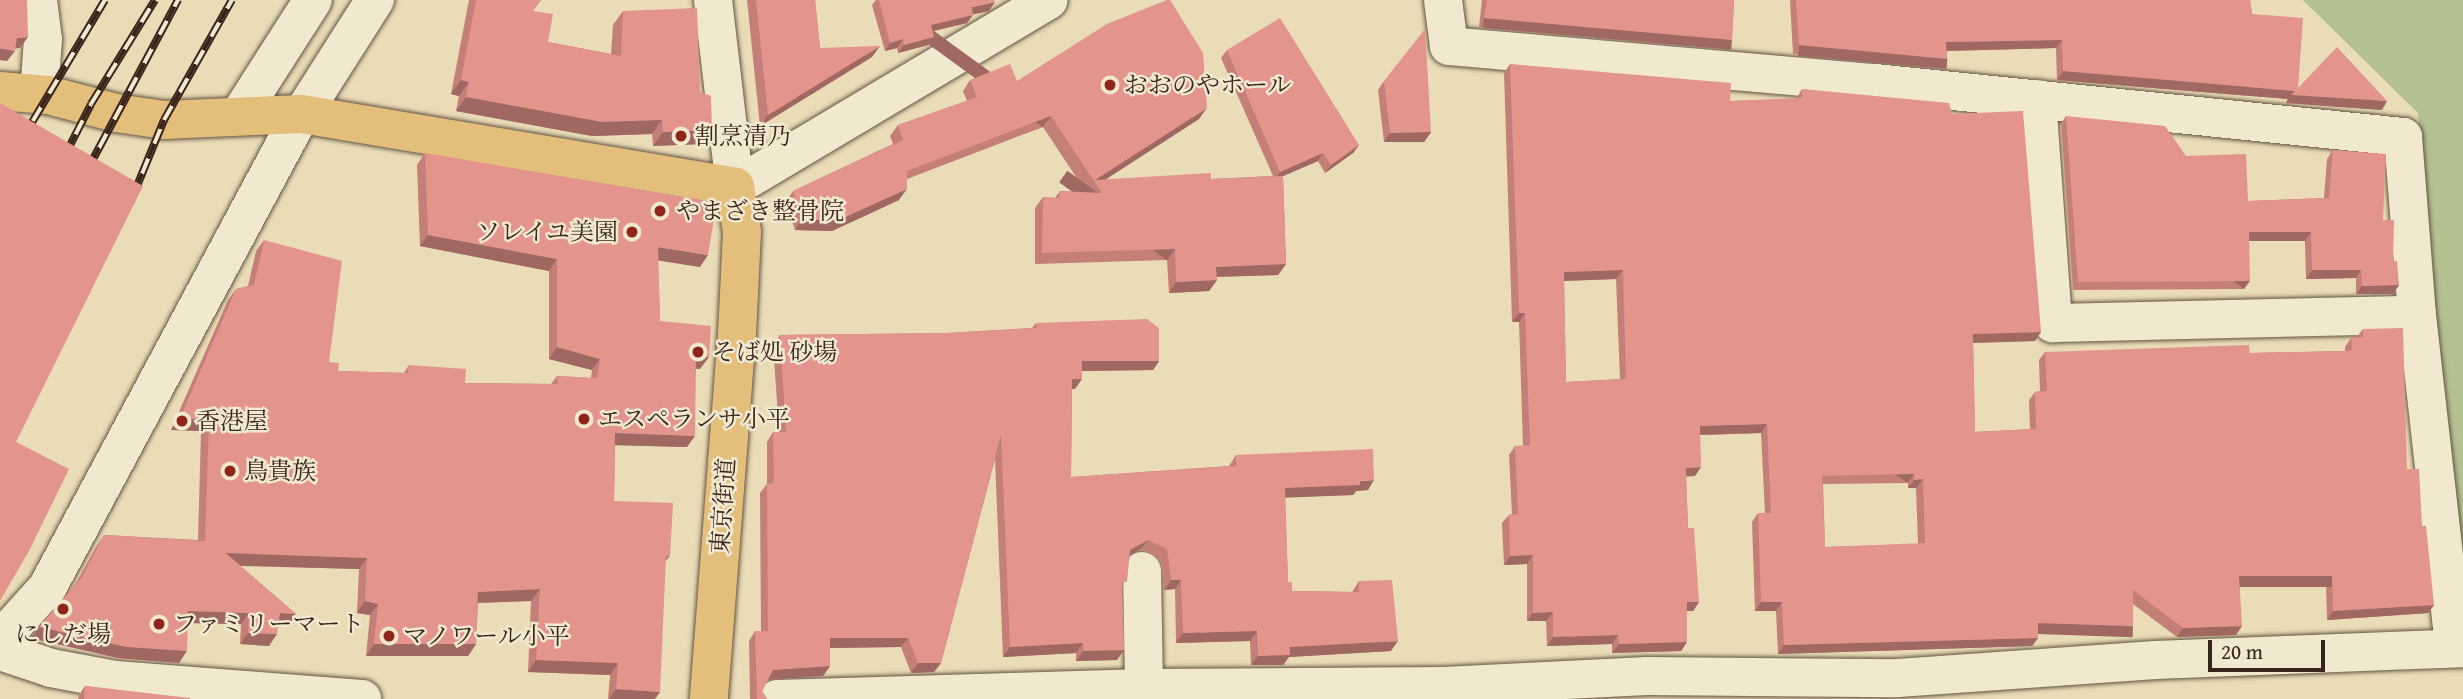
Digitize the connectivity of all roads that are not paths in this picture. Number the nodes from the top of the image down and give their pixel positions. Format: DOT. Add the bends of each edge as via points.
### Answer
graph roads {
  1 [pos="37,0"];
  2 [pos="313,0"];
  3 [pos="375,0"];
  4 [pos="713,0"];
  5 [pos="1049,0"];
  6 [pos="1443,0"];
  7 [pos="0,91"];
  8 [pos="39,94"];
  9 [pos="2037,99"];
  10 [pos="240,114"];
  11 [pos="301,114"];
  12 [pos="735,187"];
  13 [pos="2417,315"];
  14 [pos="1142,571"];
  15 [pos="0,640"];
  16 [pos="2458,647"];
  17 [pos="0,651"];
  18 [pos="1144,688"];
  19 [pos="1646,688"];
  20 [pos="1802,688"];
  21 [pos="1443,693"];
  22 [pos="949,696"];
  23 [pos="362,699"];
  24 [pos="709,699"];
  25 [pos="777,699"];
  1 -- 8 [label="street" via="43,39"];
  2 -- 10 [label="street"];
  3 -- 11 [label="street"];
  4 -- 12 [label="street"];
  5 -- 12 [label="street"];
  6 -- 9 [label="street" via="1449,46"];
  7 -- 8 [label="main road"];
  8 -- 10 [label="main road" via="164,120"];
  9 -- 13 [label="street" via="2403,137"];
  9 -- 13 [label="street" via="2053,323"];
  10 -- 11 [label="main road"];
  11 -- 12 [label="main road"];
  11 -- 15 [label="street" via="47,588"];
  12 -- 24 [label="main road, 東京街道" via="741,232 738,295"];
  13 -- 16 [label="street"];
  14 -- 18 [label="street"];
  16 -- 20 [label="street" via="2155,660"];
  17 -- 23 [label="street" via="51,668 115,680"];
  18 -- 21 [label="street"];
  18 -- 22 [label="street"];
  19 -- 20 [label="street"];
  19 -- 21 [label="street"];
  22 -- 25 [label="street"];
}
